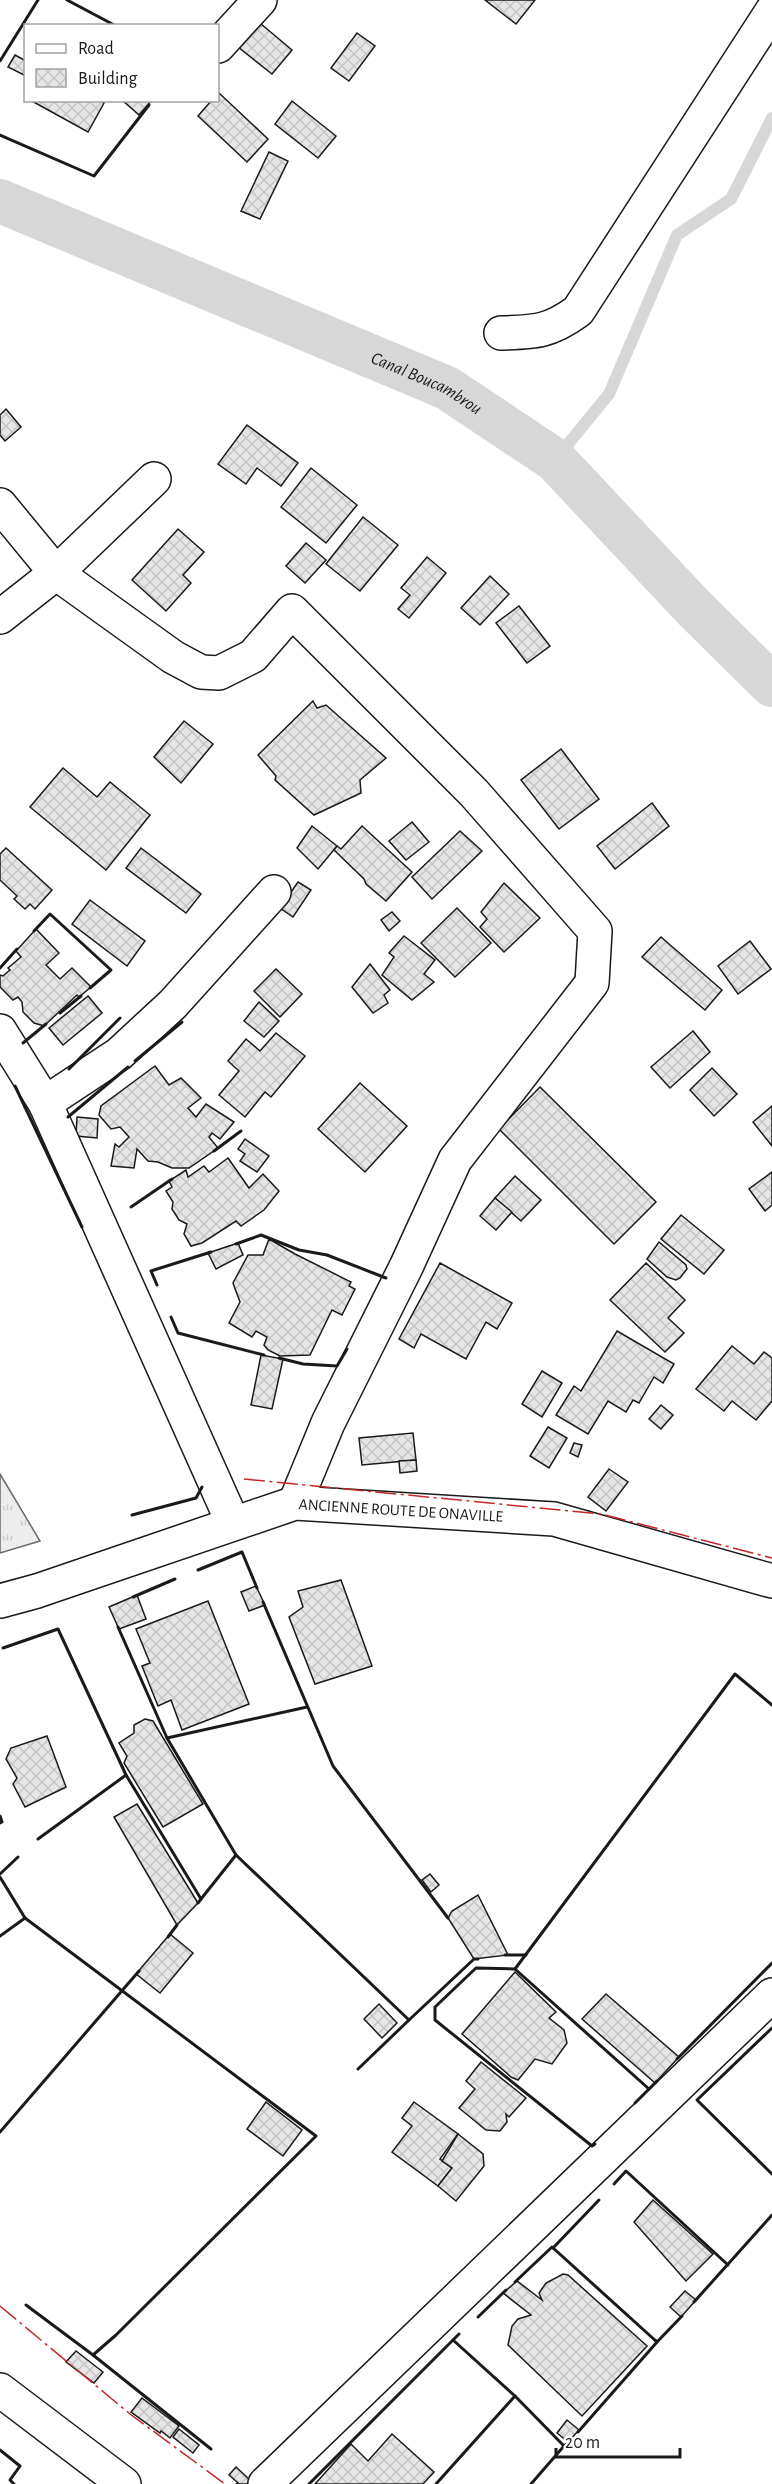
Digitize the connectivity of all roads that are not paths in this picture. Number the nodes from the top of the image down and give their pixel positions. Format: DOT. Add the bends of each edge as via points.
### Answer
graph roads {
  1 [pos="260,0"];
  2 [pos="772,11"];
  3 [pos="219,45"];
  4 [pos="501,333"];
  5 [pos="154,479"];
  6 [pos="0,505"];
  7 [pos="56,573"];
  8 [pos="0,617"];
  9 [pos="274,892"];
  10 [pos="0,1031"];
  11 [pos="45,1103"];
  12 [pos="295,1503"];
  13 [pos="233,1524"];
  14 [pos="772,1581"];
  15 [pos="0,1601"];
  16 [pos="772,1995"];
  17 [pos="0,2390"];
  18 [pos="124,2484"];
  19 [pos="265,2484"];
  1 -- 3 [label="street"];
  2 -- 4 [label="street" via="578,311 540,332"];
  5 -- 7 [label="street"];
  6 -- 7 [label="street"];
  7 -- 8 [label="street"];
  7 -- 12 [label="street" via="173,657 201,672 219,673 253,656 292,611 474,793 595,931 592,983 455,1160 328,1423"];
  9 -- 11 [label="street" via="173,1004 119,1054"];
  10 -- 11 [label="street"];
  11 -- 13 [label="street"];
  12 -- 13 [label="street, ANCIENNE ROUTE DE ONAVILLE"];
  12 -- 14 [label="street, ANCIENNE ROUTE DE ONAVILLE" via="554,1519"];
  13 -- 15 [label="street, ANCIENNE ROUTE DE ONAVILLE"];
  16 -- 19 [label="street"];
  17 -- 18 [label="street"];
}
